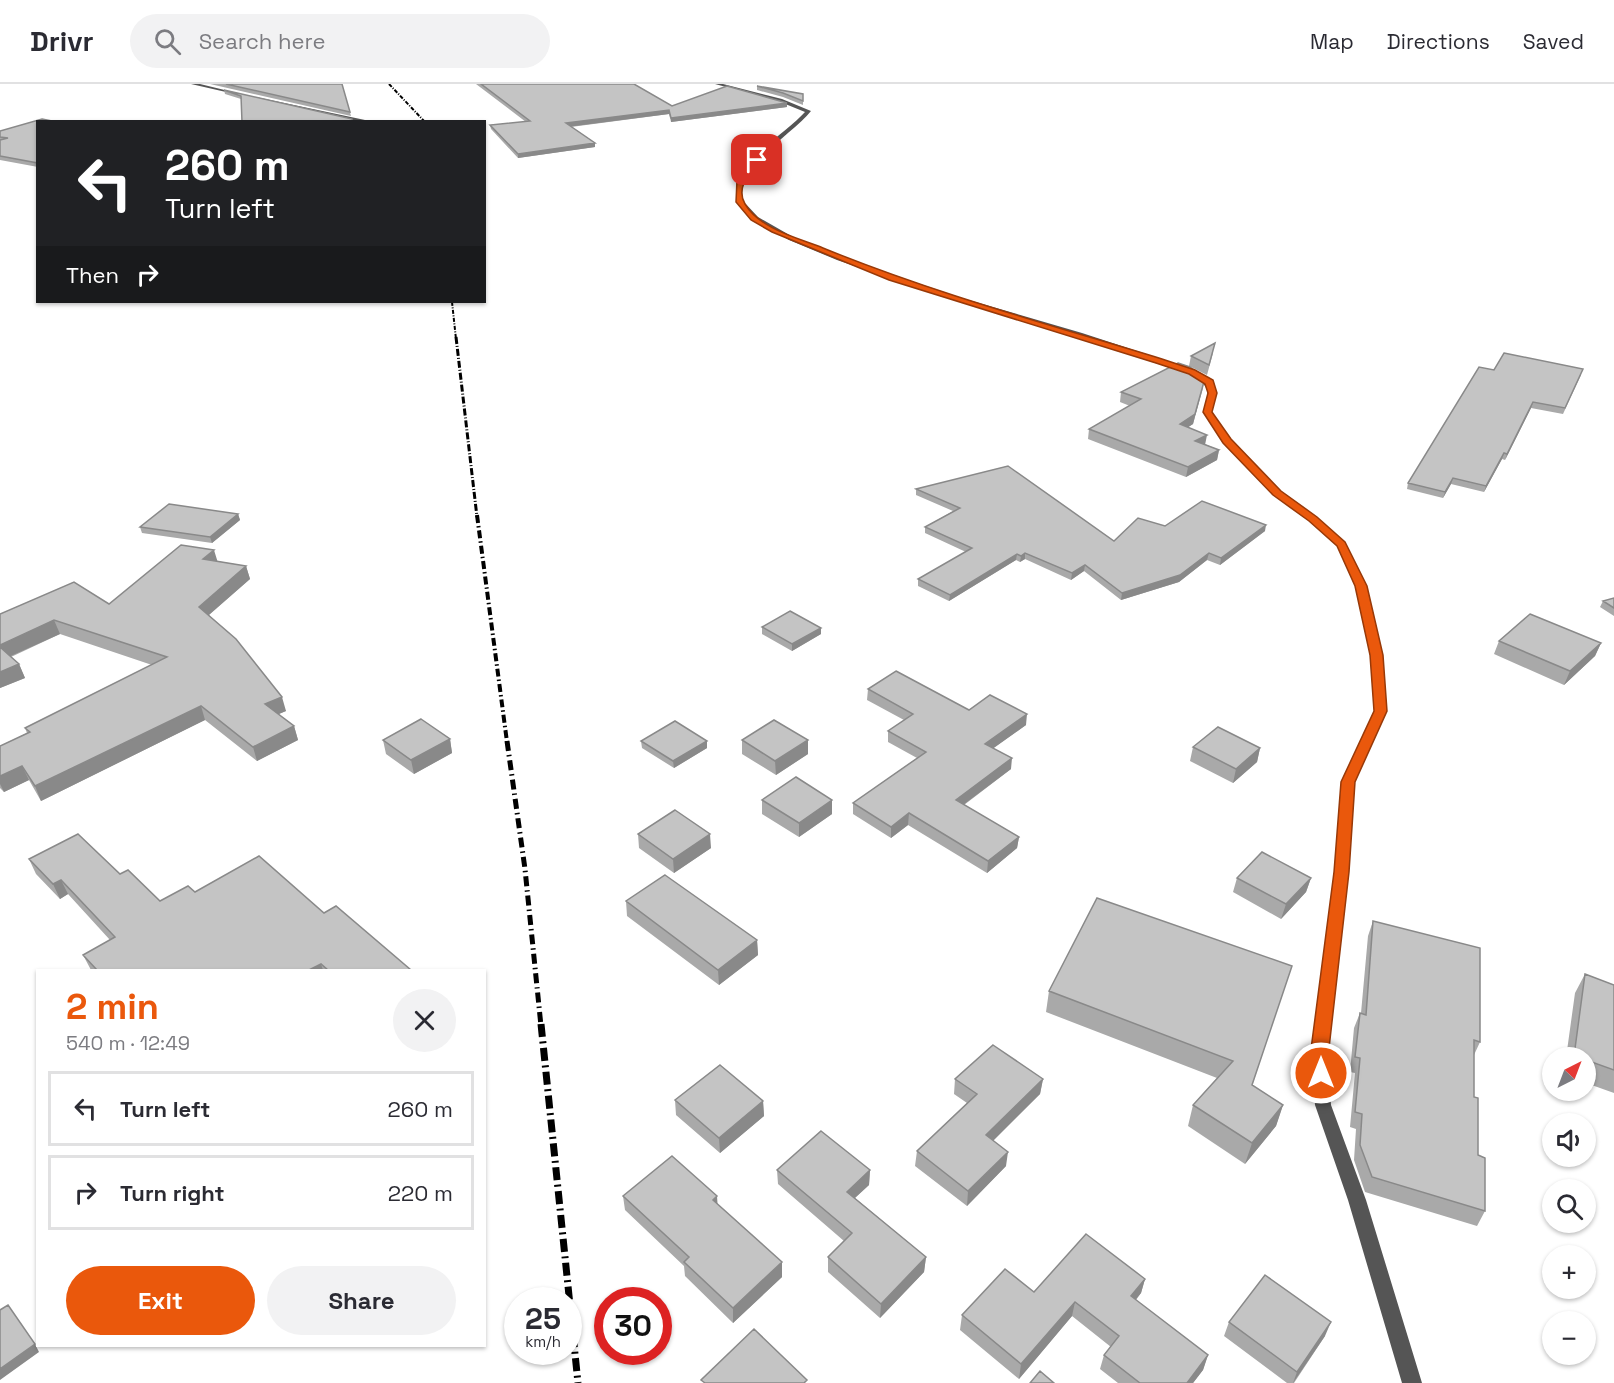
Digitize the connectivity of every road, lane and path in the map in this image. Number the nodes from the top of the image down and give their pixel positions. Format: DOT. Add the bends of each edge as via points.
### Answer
graph roads {
  1 [pos="193,84"];
  2 [pos="717,84"];
  3 [pos="356,120"];
  4 [pos="1412,1383"];
  1 -- 3 [label="street"];
  2 -- 4 [label="street" via="808,111 740,180 740,202 753,218 892,279 1192,372 1209,382 1213,393 1208,412 1227,441 1277,493 1341,545 1361,586 1376,655 1381,711 1348,782 1319,1057 1323,1105 1357,1200"];
}
